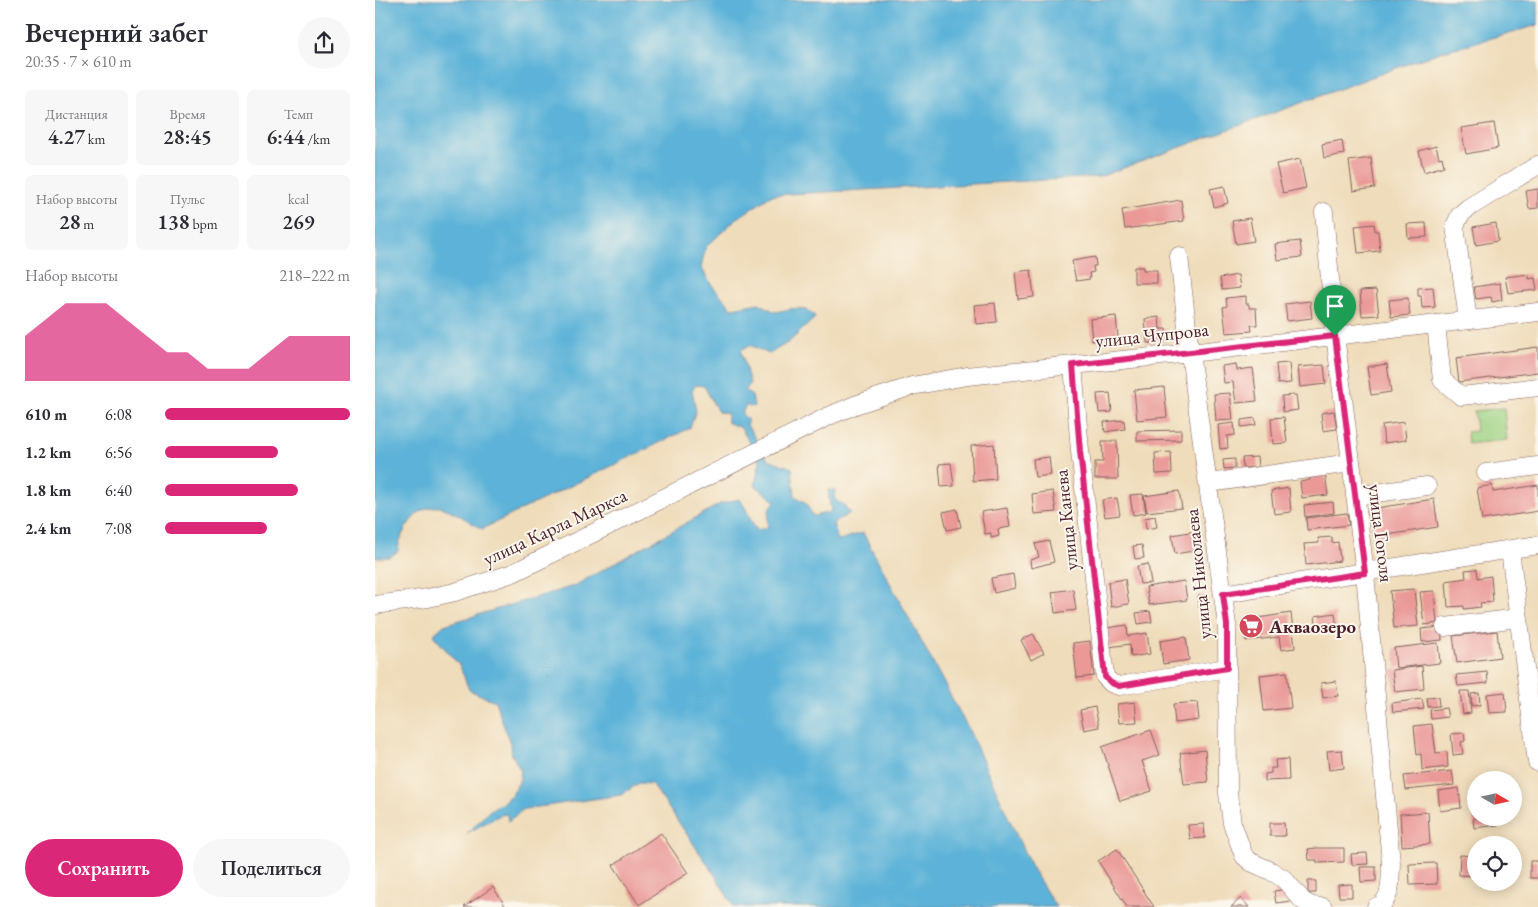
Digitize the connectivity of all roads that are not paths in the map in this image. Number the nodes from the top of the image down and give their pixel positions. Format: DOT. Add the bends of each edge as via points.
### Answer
graph roads {
  1 [pos="1538,165"];
  2 [pos="1324,212"];
  3 [pos="1179,256"];
  4 [pos="1538,312"];
  5 [pos="1468,320"];
  6 [pos="1436,324"];
  7 [pos="1335,336"];
  8 [pos="1190,352"];
  9 [pos="1073,365"];
  10 [pos="1538,387"];
  11 [pos="744,458"];
  12 [pos="1351,463"];
  13 [pos="1538,466"];
  14 [pos="1486,473"];
  15 [pos="1209,482"];
  16 [pos="1427,486"];
  17 [pos="1355,496"];
  18 [pos="1538,545"];
  19 [pos="1510,550"];
  20 [pos="1365,573"];
  21 [pos="1223,594"];
  22 [pos="375,605"];
  23 [pos="1519,618"];
  24 [pos="1445,627"];
  25 [pos="1227,668"];
  26 [pos="1537,762"];
  27 [pos="1323,907"];
  28 [pos="1376,907"];
  1 -- 5 [label="street" via="1468,208 1455,226"];
  2 -- 7 [label="street, улица Гоголя"];
  3 -- 8 [label="street, улица Николаева"];
  4 -- 5 [label="street, улица Чупрова"];
  5 -- 6 [label="street, улица Чупрова"];
  6 -- 7 [label="street, улица Чупрова"];
  6 -- 10 [label="street" via="1442,380 1461,396"];
  7 -- 8 [label="street, улица Чупрова"];
  7 -- 12 [label="street, улица Гоголя"];
  8 -- 9 [label="street, улица Чупрова"];
  8 -- 15 [label="street, улица Николаева"];
  9 -- 11 [label="street, улица Чупрова" via="967,376 912,386 829,416"];
  9 -- 25 [label="street, улица Канева" via="1105,677 1119,686"];
  11 -- 22 [label="street, улица Карла Маркса" via="513,573 455,592"];
  12 -- 15 [label="street"];
  12 -- 17 [label="street, улица Гоголя"];
  13 -- 14 [label="street"];
  15 -- 21 [label="street, улица Николаева"];
  16 -- 17 [label="street"];
  17 -- 20 [label="street, улица Гоголя"];
  18 -- 19 [label="street"];
  19 -- 20 [label="street"];
  19 -- 23 [label="street"];
  20 -- 21 [label="street"];
  20 -- 28 [label="street, улица Гоголя" via="1391,863 1386,900"];
  21 -- 25 [label="street, улица Николаева"];
  23 -- 24 [label="street"];
  23 -- 26 [label="street"];
  25 -- 27 [label="street, улица Николаева" via="1228,793 1232,823 1245,856 1284,879 1303,901"];
}
